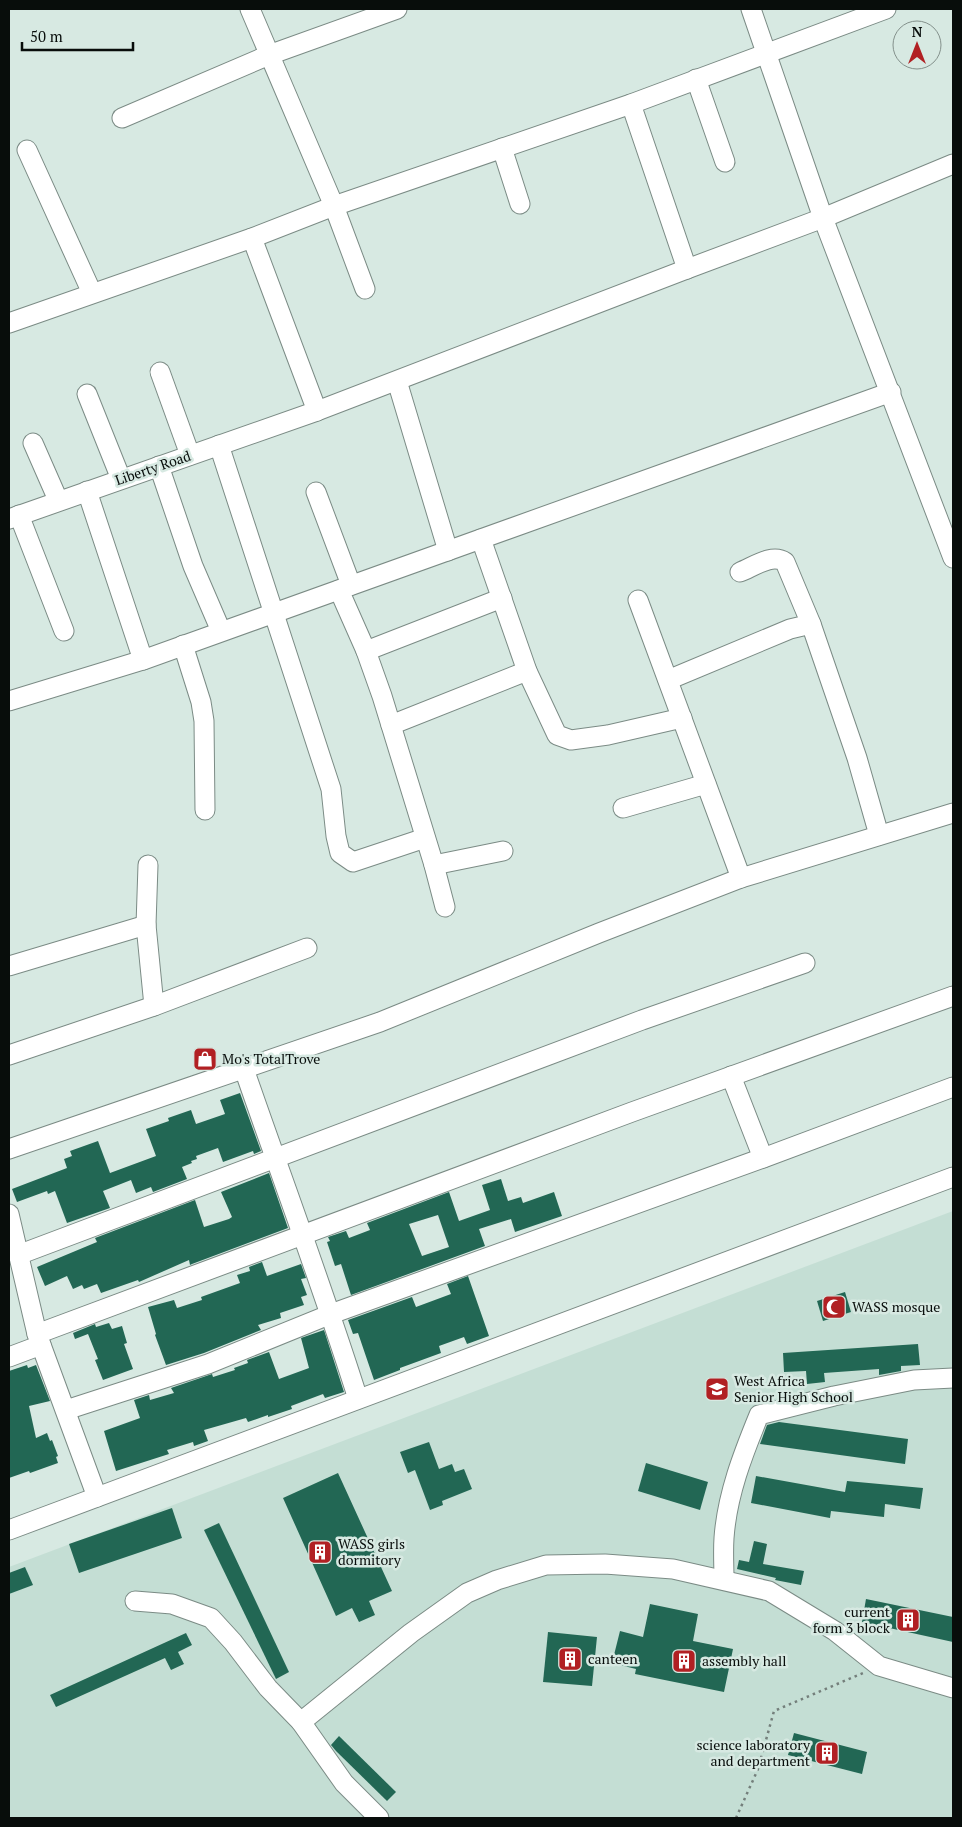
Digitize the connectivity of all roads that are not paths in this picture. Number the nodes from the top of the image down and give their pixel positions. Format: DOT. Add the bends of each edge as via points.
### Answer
graph roads {
  1 [pos="250,9"];
  2 [pos="397,9"];
  3 [pos="751,9"];
  4 [pos="886,9"];
  5 [pos="767,52"];
  6 [pos="269,55"];
  7 [pos="696,79"];
  8 [pos="631,104"];
  9 [pos="122,118"];
  10 [pos="502,148"];
  11 [pos="28,150"];
  12 [pos="725,162"];
  13 [pos="953,164"];
  14 [pos="520,204"];
  15 [pos="334,206"];
  16 [pos="823,218"];
  17 [pos="252,238"];
  18 [pos="686,269"];
  19 [pos="365,289"];
  20 [pos="92,293"];
  21 [pos="9,323"];
  22 [pos="160,372"];
  23 [pos="397,380"];
  24 [pos="891,392"];
  25 [pos="87,394"];
  26 [pos="317,411"];
  27 [pos="33,443"];
  28 [pos="219,445"];
  29 [pos="190,455"];
  30 [pos="159,466"];
  31 [pos="121,479"];
  32 [pos="87,491"];
  33 [pos="316,492"];
  34 [pos="58,500"];
  35 [pos="14,517"];
  36 [pos="481,538"];
  37 [pos="448,550"];
  38 [pos="953,558"];
  39 [pos="740,572"];
  40 [pos="345,587"];
  41 [pos="502,598"];
  42 [pos="638,600"];
  43 [pos="274,613"];
  44 [pos="811,624"];
  45 [pos="64,631"];
  46 [pos="221,632"];
  47 [pos="183,645"];
  48 [pos="366,651"];
  49 [pos="143,660"];
  50 [pos="527,671"];
  51 [pos="668,680"];
  52 [pos="9,699"];
  53 [pos="682,718"];
  54 [pos="391,725"];
  55 [pos="706,784"];
  56 [pos="623,808"];
  57 [pos="205,810"];
  58 [pos="953,813"];
  59 [pos="879,835"];
  60 [pos="425,838"];
  61 [pos="503,851"];
  62 [pos="148,865"];
  63 [pos="434,865"];
  64 [pos="741,878"];
  65 [pos="445,907"];
  66 [pos="146,925"];
  67 [pos="307,948"];
  68 [pos="805,963"];
  69 [pos="9,966"];
  70 [pos="953,996"];
  71 [pos="154,1006"];
  72 [pos="9,1055"];
  73 [pos="244,1069"];
  74 [pos="731,1076"];
  75 [pos="953,1087"];
  76 [pos="9,1149"];
  77 [pos="275,1158"];
  78 [pos="763,1158"];
  79 [pos="953,1177"];
  80 [pos="9,1214"];
  81 [pos="302,1236"];
  82 [pos="18,1255"];
  83 [pos="331,1314"];
  84 [pos="39,1340"];
  85 [pos="9,1357"];
  86 [pos="953,1378"];
  87 [pos="358,1399"];
  88 [pos="66,1410"];
  89 [pos="98,1497"];
  90 [pos="9,1530"];
  91 [pos="724,1580"];
  92 [pos="135,1601"];
  93 [pos="953,1688"];
  94 [pos="301,1722"];
  95 [pos="380,1818"];
  1 -- 6 [label="street"];
  2 -- 6 [label="street"];
  3 -- 5 [label="street"];
  4 -- 5 [label="street"];
  5 -- 7 [label="street"];
  5 -- 16 [label="street"];
  6 -- 9 [label="street"];
  6 -- 15 [label="street"];
  7 -- 8 [label="street"];
  7 -- 12 [label="street"];
  8 -- 10 [label="street"];
  8 -- 18 [label="street"];
  10 -- 14 [label="street"];
  10 -- 15 [label="street"];
  11 -- 20 [label="street"];
  13 -- 16 [label="street, Liberty Road"];
  15 -- 17 [label="street"];
  15 -- 19 [label="street"];
  16 -- 18 [label="street, Liberty Road"];
  16 -- 24 [label="street"];
  17 -- 20 [label="street"];
  17 -- 26 [label="street"];
  18 -- 23 [label="street, Liberty Road"];
  20 -- 21 [label="street"];
  22 -- 29 [label="street"];
  23 -- 26 [label="street, Liberty Road"];
  23 -- 37 [label="street"];
  24 -- 36 [label="street"];
  24 -- 38 [label="street"];
  25 -- 31 [label="street"];
  26 -- 28 [label="street, Liberty Road"];
  27 -- 34 [label="street"];
  28 -- 29 [label="street, Liberty Road"];
  28 -- 43 [label="street"];
  29 -- 30 [label="street, Liberty Road"];
  30 -- 31 [label="street, Liberty Road"];
  30 -- 46 [label="street" via="193,566"];
  31 -- 32 [label="street, Liberty Road"];
  32 -- 34 [label="street, Liberty Road"];
  32 -- 49 [label="street"];
  33 -- 40 [label="street"];
  34 -- 35 [label="street, Liberty Road"];
  35 -- 45 [label="street"];
  36 -- 37 [label="street"];
  36 -- 41 [label="street"];
  37 -- 40 [label="street"];
  39 -- 44 [label="street" via="771,559 785,562"];
  40 -- 43 [label="street"];
  40 -- 48 [label="street"];
  41 -- 48 [label="street"];
  41 -- 50 [label="street"];
  42 -- 51 [label="street"];
  43 -- 46 [label="street"];
  43 -- 60 [label="street" via="331,789 340,853 353,862"];
  44 -- 51 [label="street" via="790,629"];
  44 -- 59 [label="street" via="857,758"];
  46 -- 47 [label="street"];
  47 -- 49 [label="street"];
  47 -- 57 [label="street" via="204,721"];
  48 -- 54 [label="street"];
  49 -- 52 [label="street"];
  50 -- 53 [label="street" via="557,735 571,740"];
  50 -- 54 [label="street"];
  51 -- 53 [label="street"];
  53 -- 55 [label="street"];
  54 -- 60 [label="street"];
  55 -- 56 [label="street"];
  55 -- 64 [label="street"];
  58 -- 59 [label="street"];
  59 -- 64 [label="street"];
  60 -- 63 [label="street"];
  61 -- 63 [label="street"];
  62 -- 66 [label="street"];
  63 -- 65 [label="street"];
  64 -- 73 [label="street" via="598,932 380,1022"];
  66 -- 69 [label="street"];
  66 -- 71 [label="street"];
  67 -- 71 [label="street"];
  68 -- 77 [label="street" via="642,1020"];
  70 -- 74 [label="street"];
  71 -- 72 [label="street"];
  73 -- 76 [label="street"];
  73 -- 77 [label="street"];
  74 -- 78 [label="street"];
  74 -- 81 [label="street"];
  75 -- 78 [label="street"];
  77 -- 81 [label="street"];
  77 -- 82 [label="street"];
  78 -- 83 [label="street"];
  79 -- 87 [label="street"];
  80 -- 82 [label="street"];
  81 -- 83 [label="street"];
  81 -- 84 [label="street"];
  82 -- 84 [label="street"];
  83 -- 87 [label="street"];
  83 -- 88 [label="street" via="208,1364"];
  84 -- 85 [label="street"];
  84 -- 88 [label="street"];
  86 -- 91 [label="street" via="914,1380 759,1415 742,1458 729,1505 724,1538"];
  87 -- 89 [label="street"];
  88 -- 89 [label="street"];
  89 -- 90 [label="street"];
  91 -- 93 [label="street" via="769,1591 835,1631 880,1666"];
  91 -- 94 [label="street" via="673,1569 605,1564 546,1565 497,1580 447,1606"];
  92 -- 94 [label="street" via="172,1604 210,1618"];
  94 -- 95 [label="street" via="344,1783"];
}
